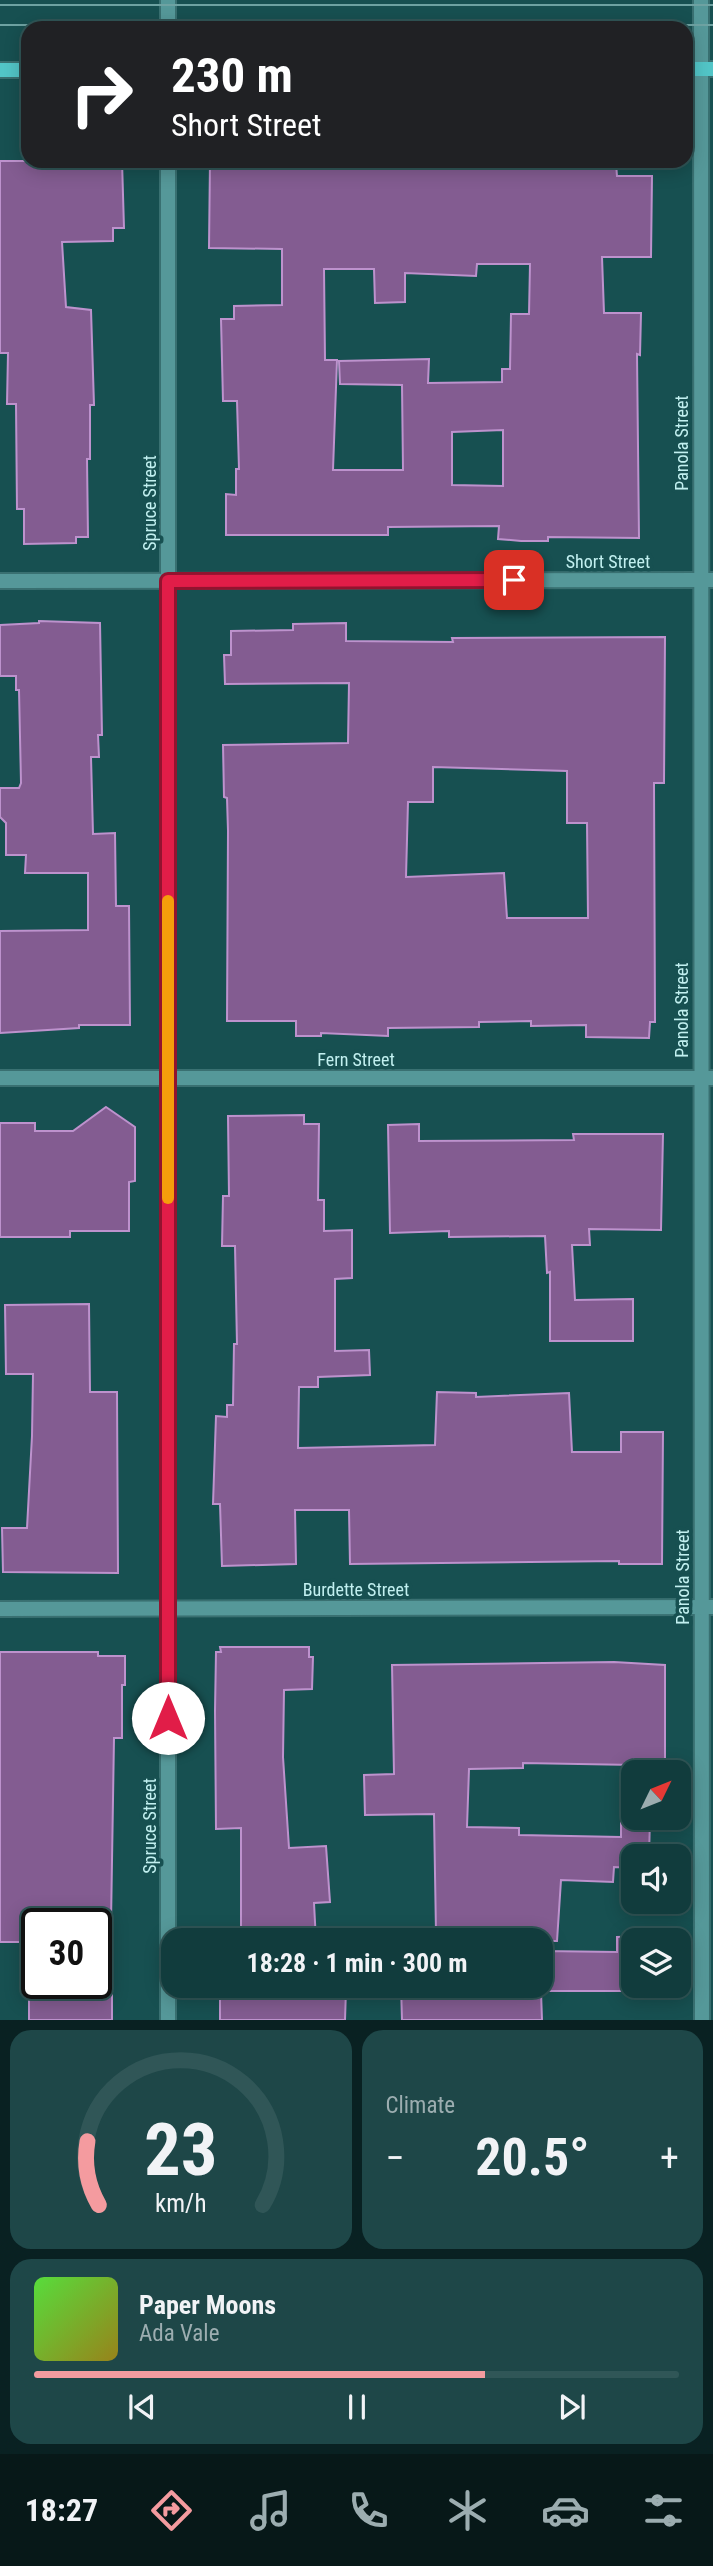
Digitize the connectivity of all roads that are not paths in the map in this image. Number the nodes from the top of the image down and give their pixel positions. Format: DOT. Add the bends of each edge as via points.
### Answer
graph roads {
  1 [pos="168,0"];
  2 [pos="701,0"];
  3 [pos="168,21"];
  4 [pos="700,69"];
  5 [pos="0,70"];
  6 [pos="21,70"];
  7 [pos="168,168"];
  8 [pos="707,580"];
  9 [pos="0,581"];
  10 [pos="168,581"];
  11 [pos="168,1078"];
  12 [pos="707,1078"];
  13 [pos="0,1079"];
  14 [pos="707,1607"];
  15 [pos="0,1609"];
  16 [pos="168,1609"];
  17 [pos="168,2020"];
  18 [pos="702,2020"];
  1 -- 3 [label="street"];
  2 -- 4 [label="street, Panola Street"];
  4 -- 8 [label="street, Panola Street"];
  5 -- 6 [label="main road"];
  7 -- 10 [label="street, Spruce Street"];
  8 -- 10 [label="street, Short Street"];
  8 -- 12 [label="street, Panola Street"];
  9 -- 10 [label="street, Short Street"];
  10 -- 11 [label="street, Spruce Street"];
  11 -- 12 [label="street, Fern Street"];
  11 -- 13 [label="street, Fern Street"];
  11 -- 16 [label="street, Spruce Street"];
  12 -- 14 [label="street, Panola Street"];
  14 -- 16 [label="street, Burdette Street"];
  14 -- 18 [label="street, Panola Street"];
  15 -- 16 [label="street, Burdette Street"];
  16 -- 17 [label="street, Spruce Street"];
}
